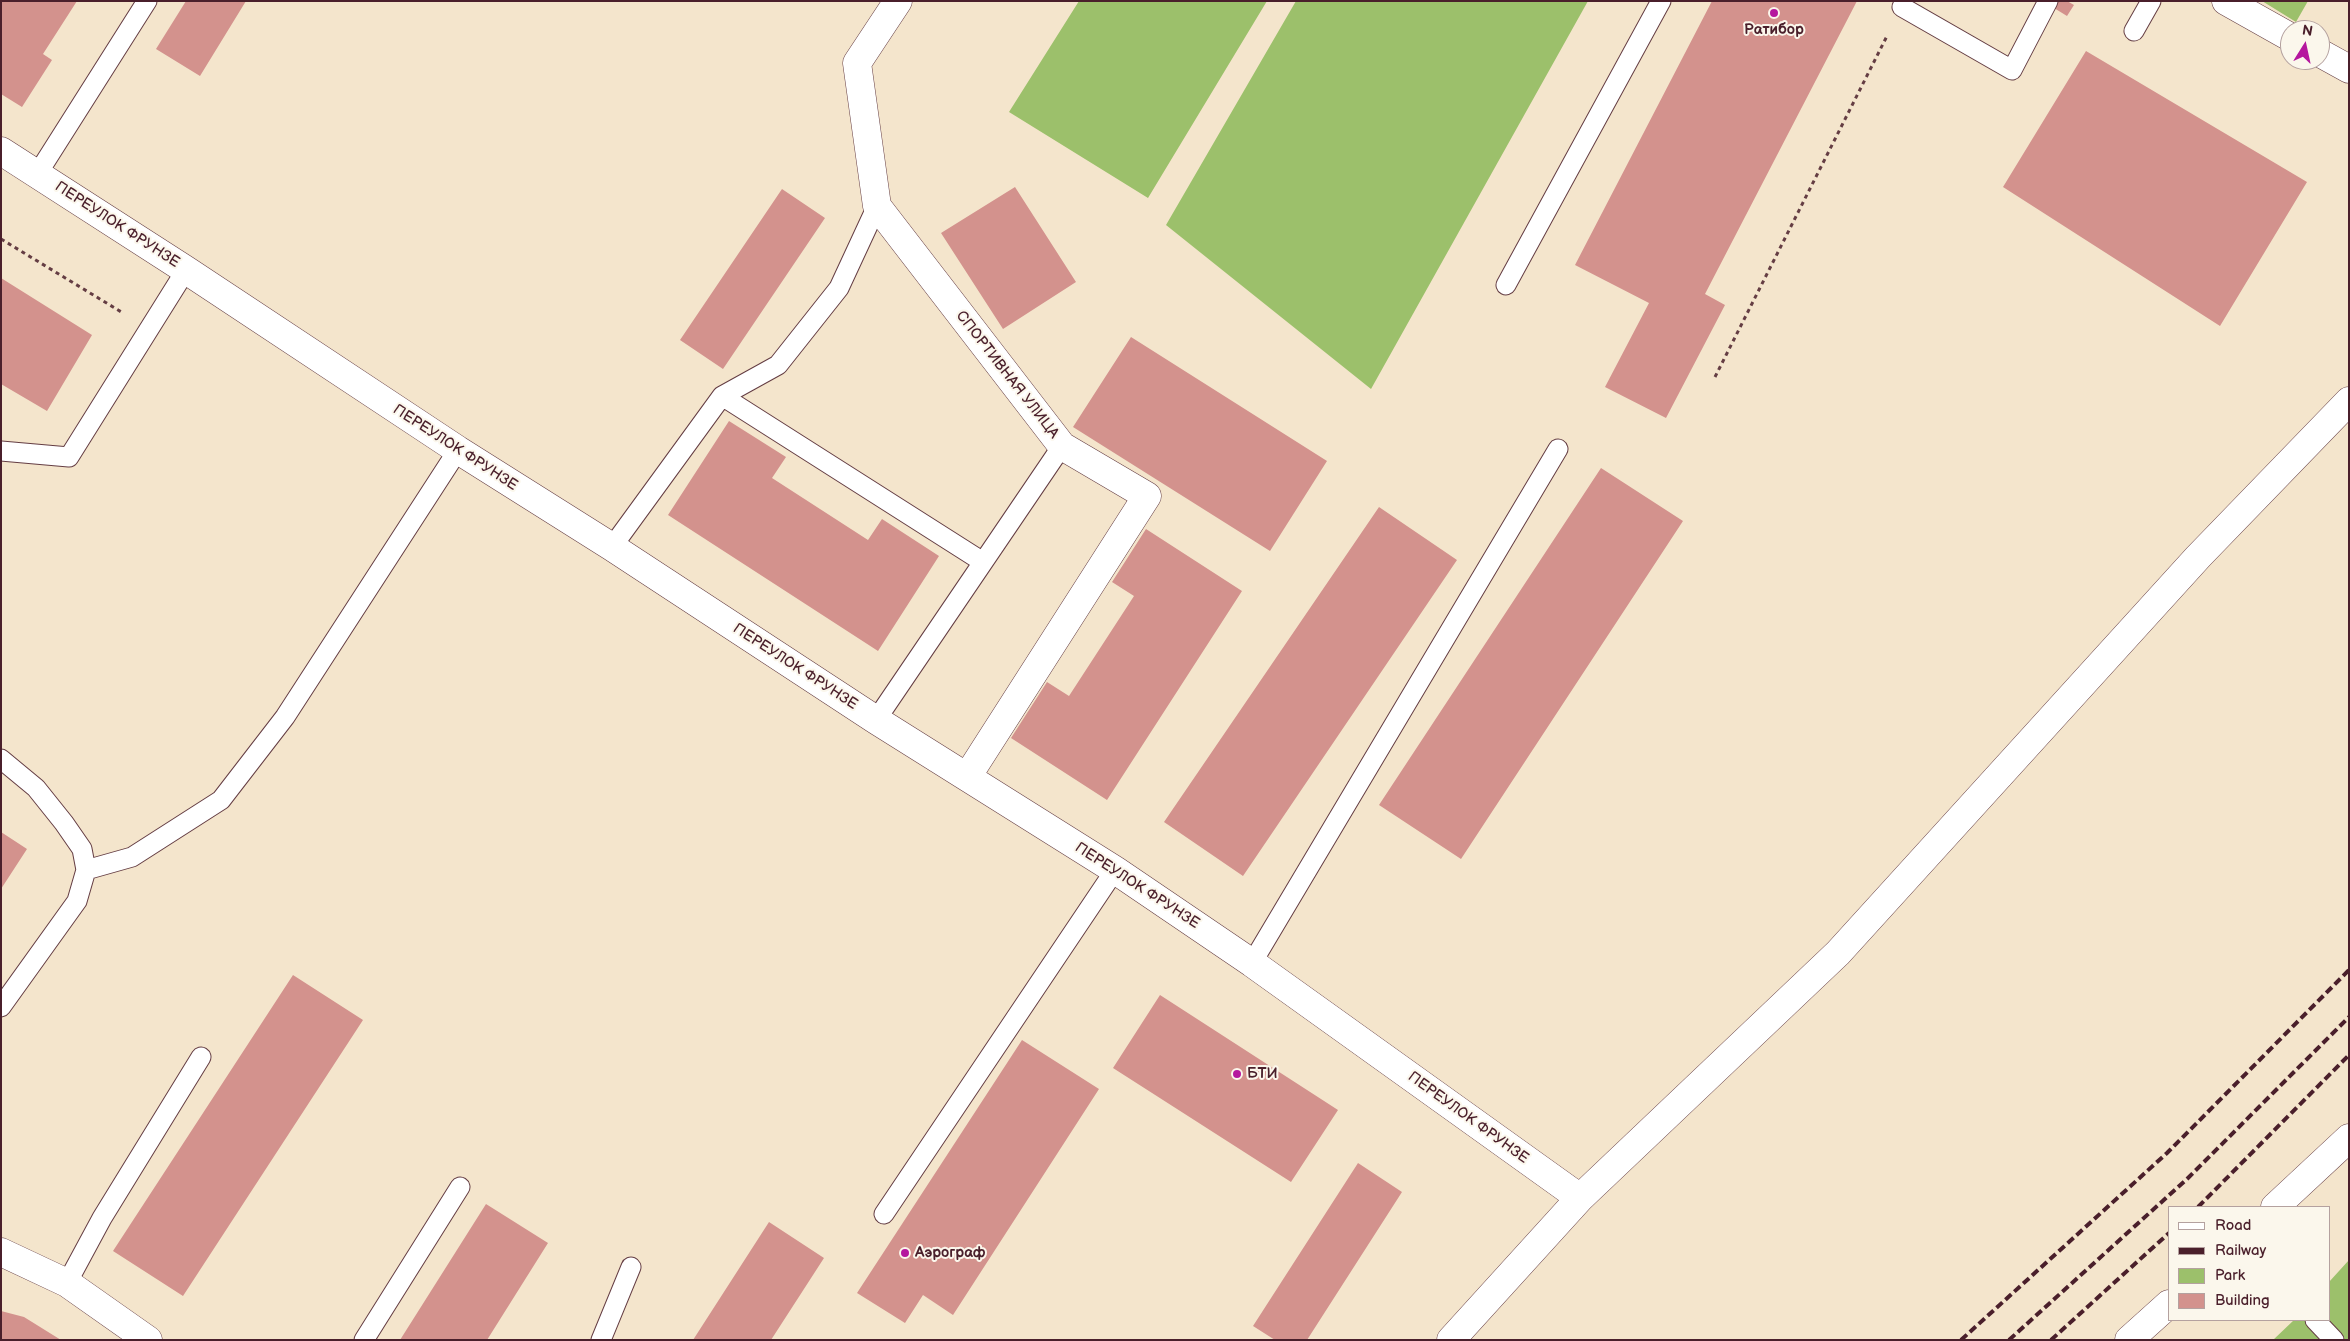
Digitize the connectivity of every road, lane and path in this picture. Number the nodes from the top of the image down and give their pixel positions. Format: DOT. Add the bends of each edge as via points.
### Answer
graph roads {
  1 [pos="147,1"];
  2 [pos="898,1"];
  3 [pos="1661,1"];
  4 [pos="2048,1"];
  5 [pos="2151,1"];
  6 [pos="2226,1"];
  7 [pos="1902,7"];
  8 [pos="2134,31"];
  9 [pos="2280,31"];
  10 [pos="2330,59"];
  11 [pos="2349,69"];
  12 [pos="1,151"];
  13 [pos="38,173"];
  14 [pos="877,206"];
  15 [pos="1,239"];
  16 [pos="186,270"];
  17 [pos="1506,285"];
  18 [pos="149,329"];
  19 [pos="1715,377"];
  20 [pos="722,396"];
  21 [pos="2349,401"];
  22 [pos="1062,446"];
  23 [pos="1558,449"];
  24 [pos="458,450"];
  25 [pos="1,451"];
  26 [pos="612,547"];
  27 [pos="983,562"];
  28 [pos="876,720"];
  29 [pos="1,759"];
  30 [pos="967,777"];
  31 [pos="86,870"];
  32 [pos="1115,870"];
  33 [pos="1252,963"];
  34 [pos="1,1007"];
  35 [pos="201,1056"];
  36 [pos="2349,1138"];
  37 [pos="460,1187"];
  38 [pos="1580,1198"];
  39 [pos="2276,1206"];
  40 [pos="884,1214"];
  41 [pos="1,1252"];
  42 [pos="631,1267"];
  43 [pos="67,1283"];
  44 [pos="2168,1305"];
  45 [pos="2316,1321"];
  46 [pos="148,1340"];
  47 [pos="364,1340"];
  48 [pos="601,1340"];
  49 [pos="1451,1340"];
  50 [pos="2129,1340"];
  51 [pos="2334,1340"];
  1 -- 13 [label="lane"];
  2 -- 14 [label="street, СПОРТИВНАЯ УЛИЦА" via="857,63"];
  3 -- 17 [label="lane"];
  4 -- 7 [label="lane" via="2012,70"];
  5 -- 8 [label="lane"];
  6 -- 9 [label="street"];
  7 -- 19 [label="path"];
  10 -- 11 [label="street"];
  12 -- 13 [label="street, ПЕРЕУЛОК ФРУНЗЕ"];
  13 -- 16 [label="street, ПЕРЕУЛОК ФРУНЗЕ"];
  14 -- 20 [label="lane" via="839,288 778,365"];
  14 -- 22 [label="street, СПОРТИВНАЯ УЛИЦА"];
  15 -- 18 [label="path"];
  16 -- 18 [label="lane"];
  16 -- 24 [label="street, ПЕРЕУЛОК ФРУНЗЕ"];
  18 -- 25 [label="lane" via="69,456"];
  20 -- 26 [label="lane"];
  20 -- 27 [label="lane"];
  21 -- 38 [label="street" via="2192,564 1838,953"];
  22 -- 27 [label="lane"];
  22 -- 30 [label="street, СПОРТИВНАЯ УЛИЦА" via="1147,496"];
  23 -- 33 [label="lane"];
  24 -- 26 [label="street, ПЕРЕУЛОК ФРУНЗЕ"];
  24 -- 31 [label="lane" via="285,717 220,800 132,858"];
  26 -- 28 [label="street, ПЕРЕУЛОК ФРУНЗЕ"];
  27 -- 28 [label="lane"];
  28 -- 30 [label="street, ПЕРЕУЛОК ФРУНЗЕ"];
  29 -- 31 [label="lane" via="36,788 64,822 82,849"];
  30 -- 32 [label="street, ПЕРЕУЛОК ФРУНЗЕ"];
  31 -- 34 [label="lane" via="77,900"];
  32 -- 33 [label="street, ПЕРЕУЛОК ФРУНЗЕ"];
  32 -- 40 [label="lane"];
  33 -- 38 [label="street, ПЕРЕУЛОК ФРУНЗЕ"];
  35 -- 43 [label="lane" via="102,1218"];
  36 -- 39 [label="street"];
  37 -- 47 [label="lane"];
  38 -- 49 [label="street"];
  41 -- 43 [label="street"];
  42 -- 48 [label="lane"];
  43 -- 46 [label="street"];
  44 -- 50 [label="street"];
  45 -- 51 [label="lane"];
}
